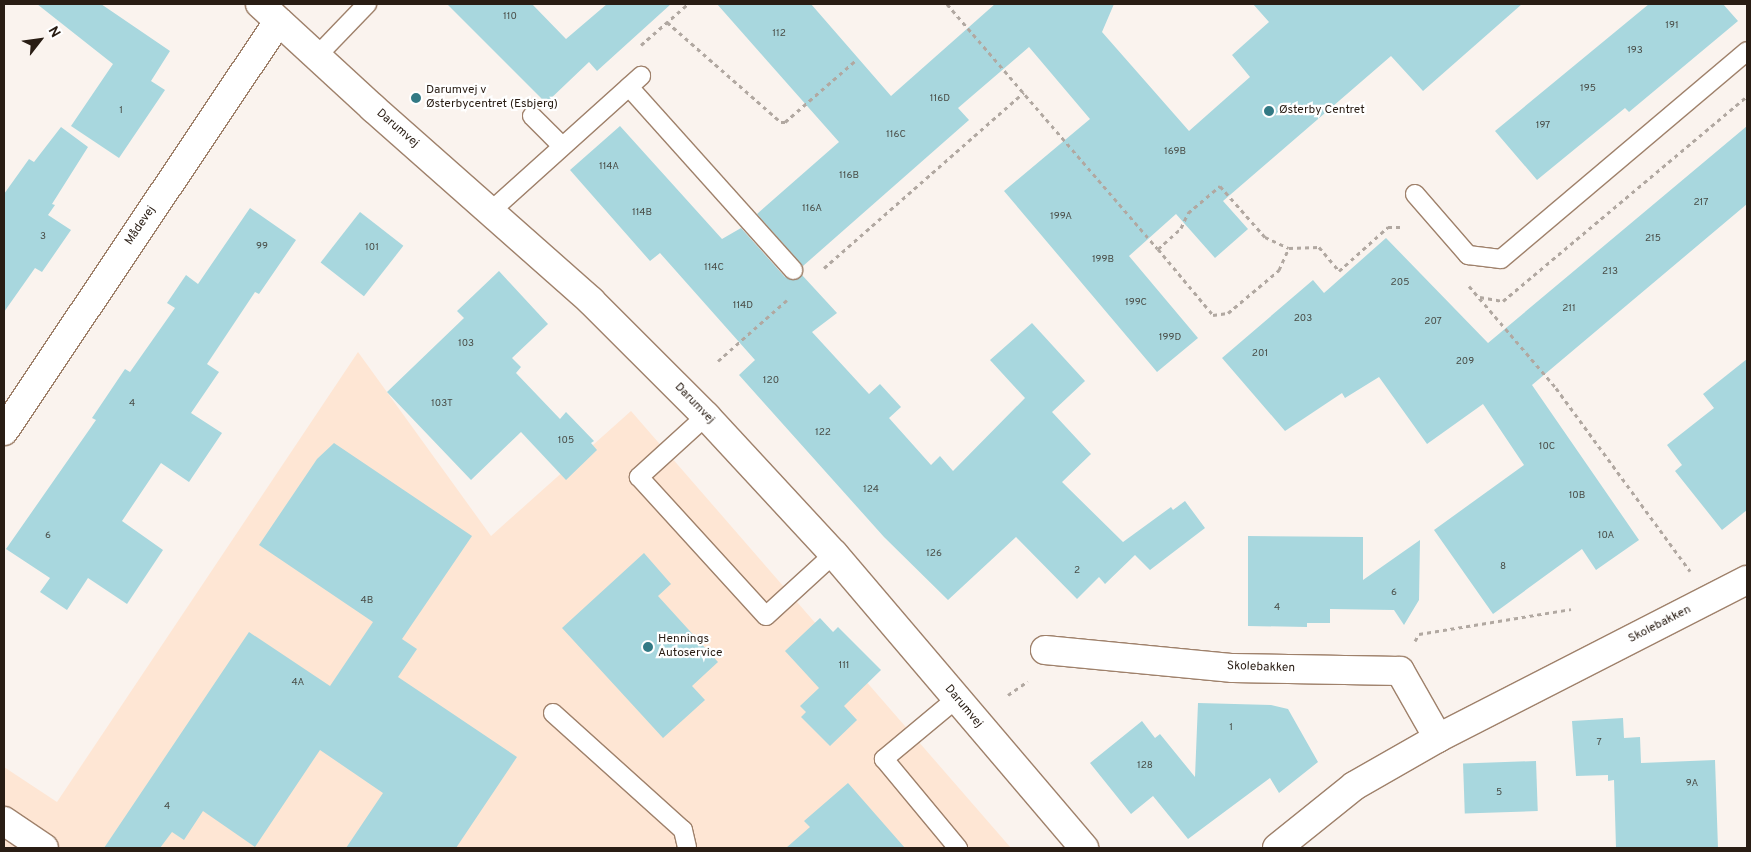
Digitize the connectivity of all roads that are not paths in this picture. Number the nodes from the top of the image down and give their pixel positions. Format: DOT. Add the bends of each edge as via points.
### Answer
graph roads {
  1 [pos="367,4"];
  2 [pos="269,13"];
  3 [pos="1747,51"];
  4 [pos="316,57"];
  5 [pos="532,116"];
  6 [pos="562,146"];
  7 [pos="1415,194"];
  8 [pos="492,211"];
  9 [pos="793,270"];
  10 [pos="706,416"];
  11 [pos="4,430"];
  12 [pos="834,554"];
  13 [pos="1747,580"];
  14 [pos="1044,650"];
  15 [pos="956,699"];
  16 [pos="553,713"];
  17 [pos="1438,738"];
  18 [pos="4,821"];
  19 [pos="44,848"];
  20 [pos="687,848"];
  21 [pos="958,848"];
  22 [pos="1083,848"];
  23 [pos="1277,848"];
  1 -- 4 [label="lane"];
  2 -- 4 [label="street, Darumvej"];
  2 -- 11 [label="street, Mådevej"];
  3 -- 7 [label="lane" via="1501,259 1468,255"];
  4 -- 8 [label="street, Darumvej"];
  5 -- 6 [label="lane"];
  6 -- 8 [label="lane"];
  6 -- 9 [label="lane" via="635,82"];
  8 -- 10 [label="street, Darumvej" via="591,301"];
  10 -- 12 [label="street, Darumvej"];
  10 -- 12 [label="lane" via="639,477 766,616"];
  12 -- 15 [label="street, Darumvej"];
  13 -- 17 [label="street, Skolebakken"];
  14 -- 17 [label="street, Skolebakken" via="1232,668 1400,670"];
  15 -- 21 [label="lane" via="884,759"];
  15 -- 22 [label="street, Darumvej"];
  16 -- 20 [label="lane" via="683,830"];
  17 -- 23 [label="street, Skolebakken" via="1354,786"];
  18 -- 19 [label="street"];
}
